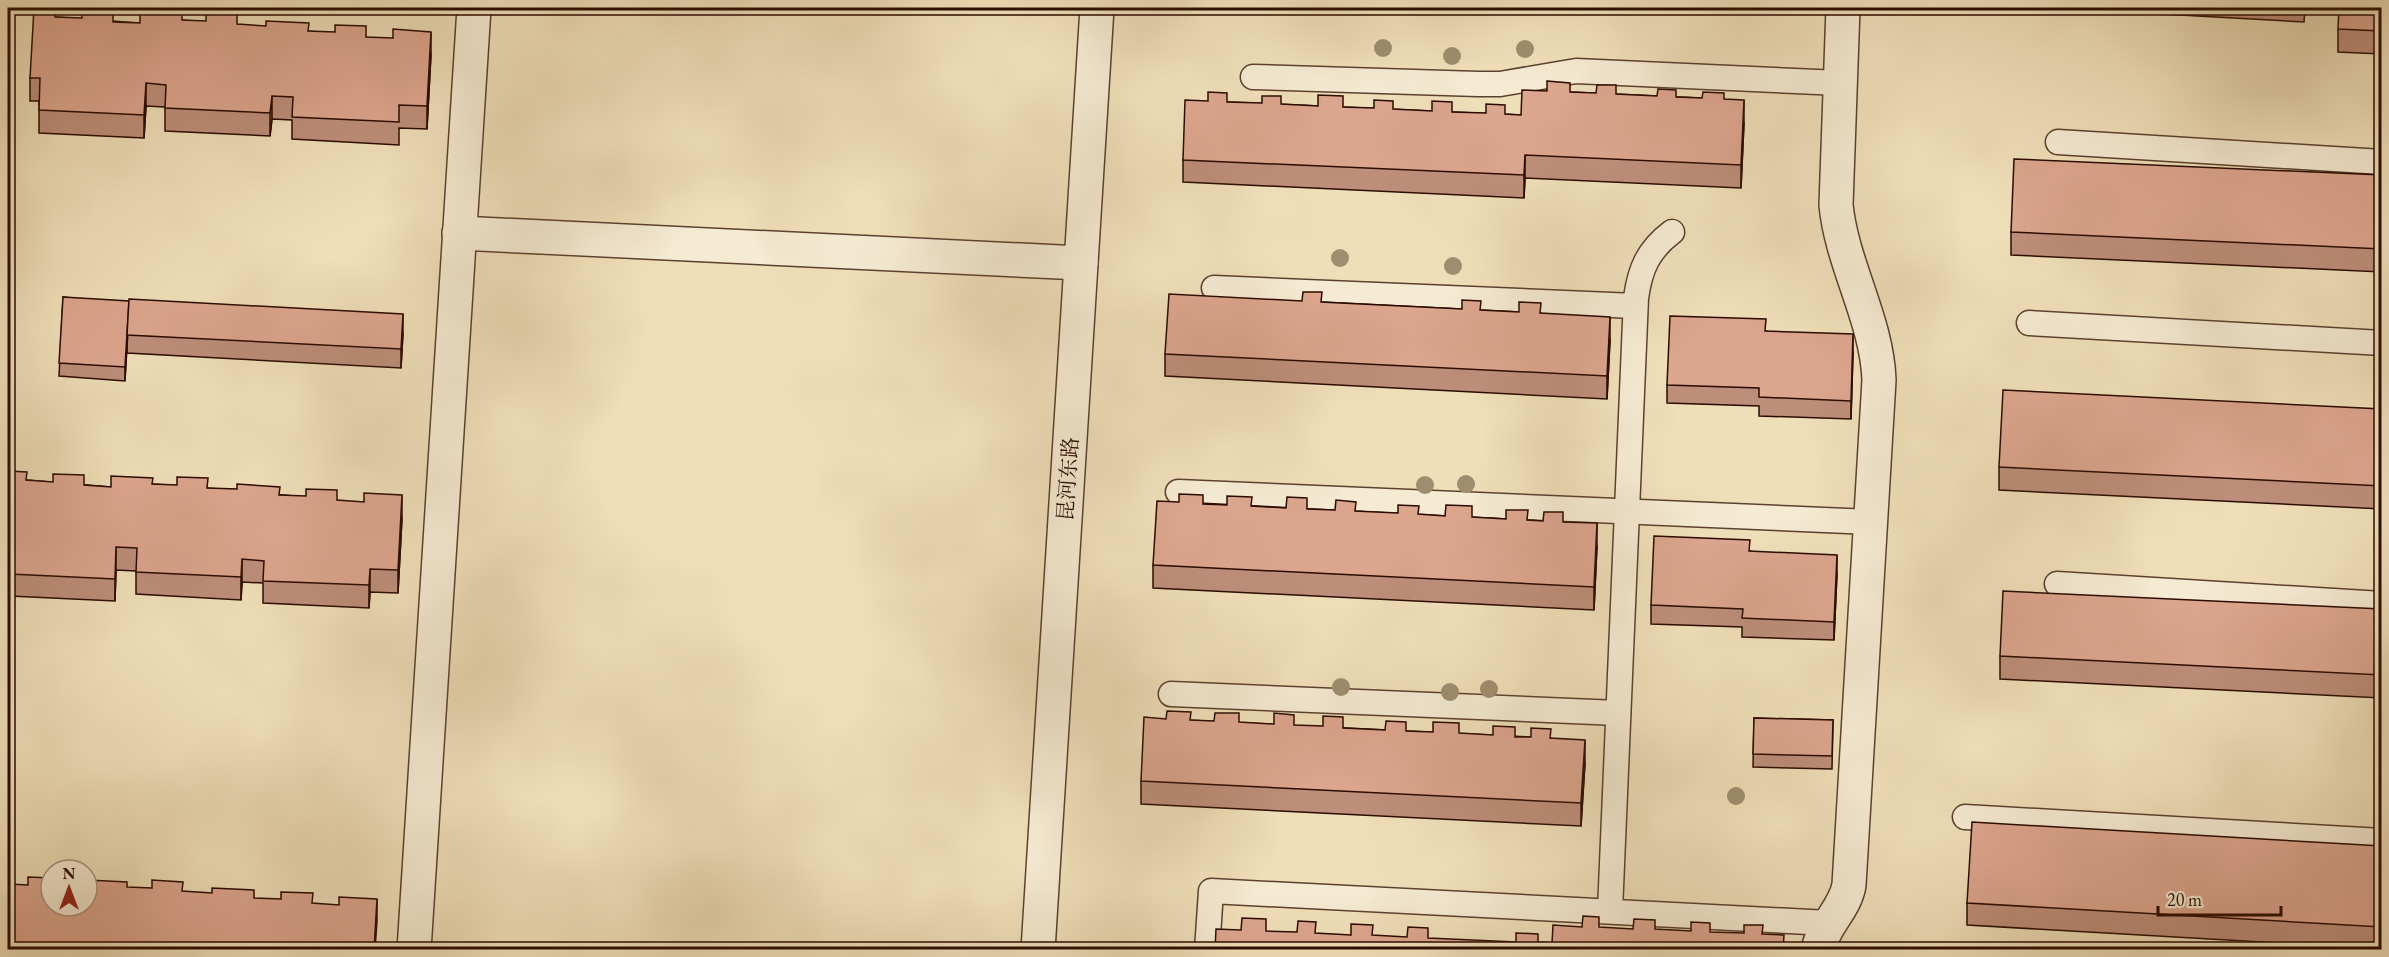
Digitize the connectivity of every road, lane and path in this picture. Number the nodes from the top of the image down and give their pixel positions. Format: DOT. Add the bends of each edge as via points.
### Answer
graph roads {
  1 [pos="474,8"];
  2 [pos="1097,8"];
  3 [pos="1843,8"];
  4 [pos="1253,77"];
  5 [pos="1840,83"];
  6 [pos="2058,142"];
  7 [pos="2382,162"];
  8 [pos="1672,232"];
  9 [pos="459,233"];
  10 [pos="1081,263"];
  11 [pos="1214,288"];
  12 [pos="1635,306"];
  13 [pos="2029,323"];
  14 [pos="2382,343"];
  15 [pos="1178,492"];
  16 [pos="1627,511"];
  17 [pos="1871,522"];
  18 [pos="2057,584"];
  19 [pos="2382,604"];
  20 [pos="1171,694"];
  21 [pos="1618,713"];
  22 [pos="1965,817"];
  23 [pos="2382,841"];
  24 [pos="1610,911"];
  25 [pos="1824,936"];
  26 [pos="414,950"];
  27 [pos="1038,950"];
  28 [pos="1207,950"];
  1 -- 9 [label="street"];
  2 -- 10 [label="street, 昆河东路"];
  3 -- 5 [label="street"];
  4 -- 5 [label="lane" via="1500,84 1576,70"];
  5 -- 17 [label="street" via="1838,228 1879,364"];
  6 -- 7 [label="lane"];
  8 -- 12 [label="lane" via="1656,244 1643,265"];
  9 -- 10 [label="street"];
  9 -- 26 [label="street"];
  10 -- 27 [label="street, 昆河东路"];
  11 -- 12 [label="lane"];
  12 -- 16 [label="lane"];
  13 -- 14 [label="lane"];
  15 -- 16 [label="lane"];
  16 -- 17 [label="lane"];
  16 -- 21 [label="lane"];
  17 -- 25 [label="street" via="1849,885 1847,896"];
  18 -- 19 [label="lane"];
  20 -- 21 [label="lane"];
  21 -- 24 [label="lane"];
  22 -- 23 [label="lane"];
  24 -- 25 [label="lane"];
  24 -- 28 [label="lane" via="1211,891"];
}
